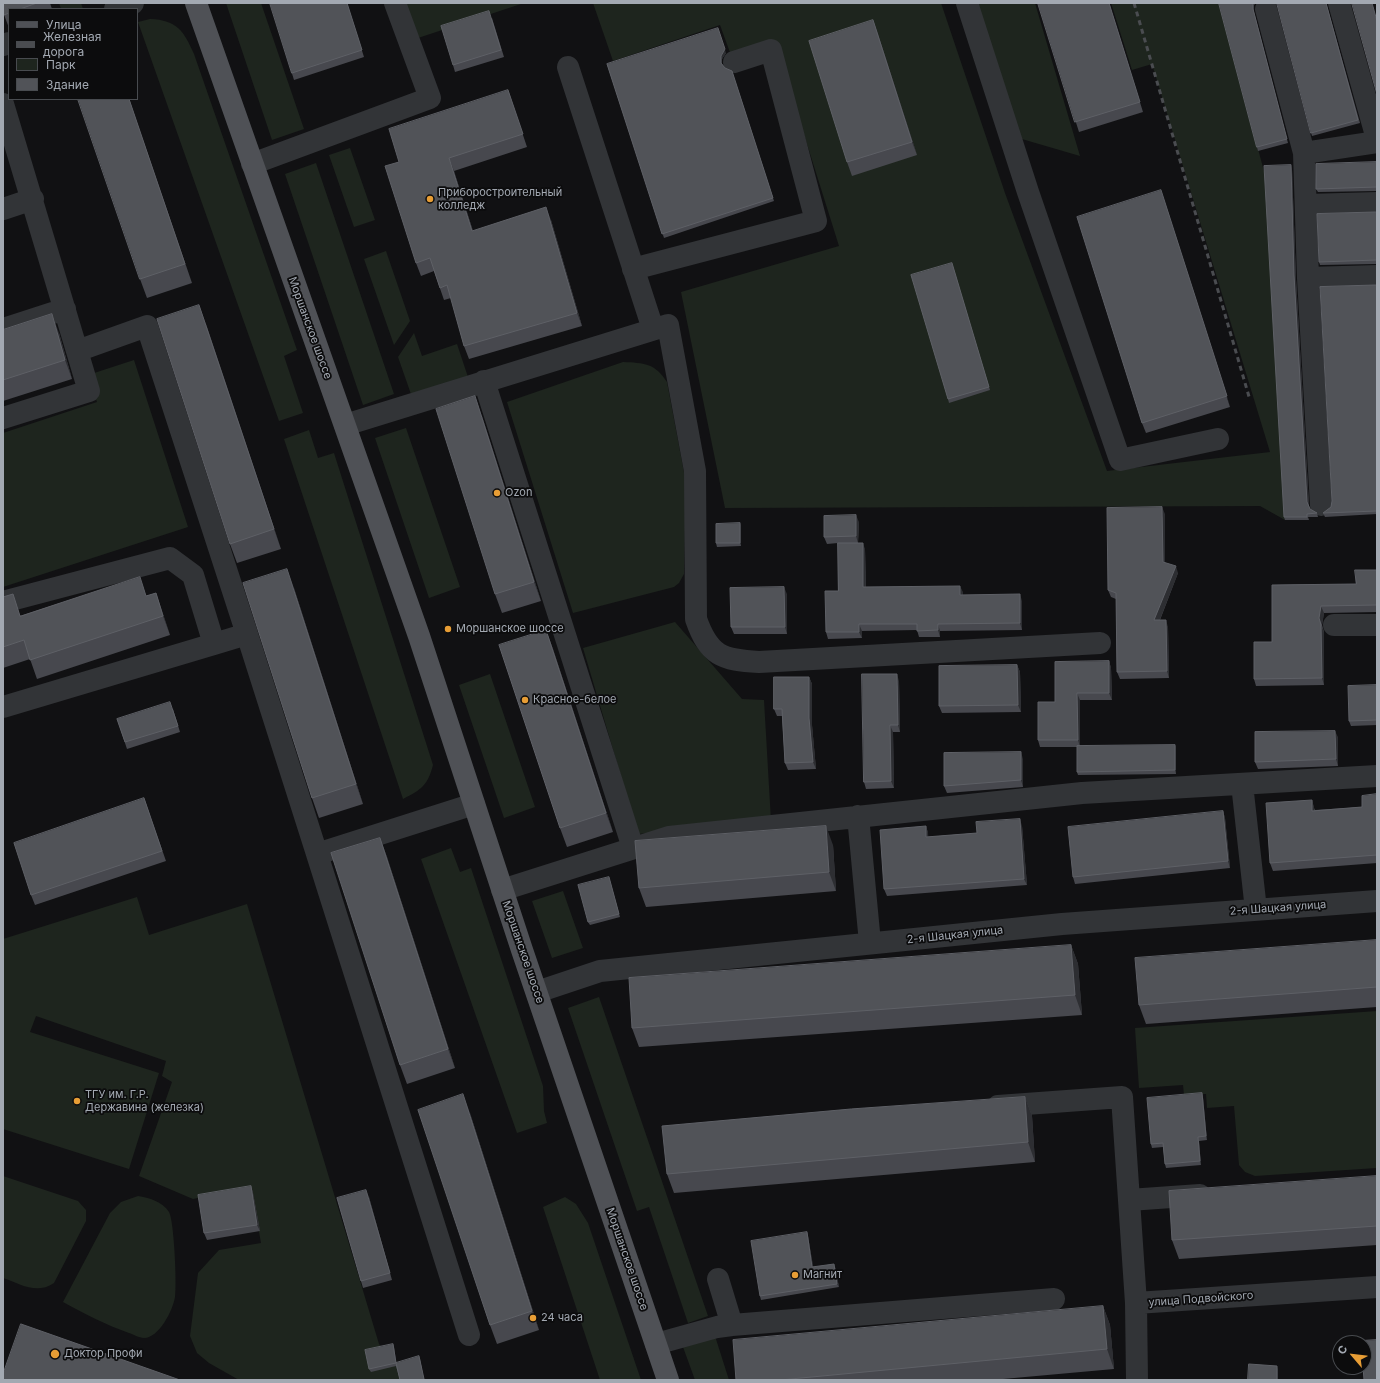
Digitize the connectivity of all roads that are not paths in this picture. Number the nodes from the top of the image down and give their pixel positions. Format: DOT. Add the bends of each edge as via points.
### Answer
graph roads {
  1 [pos="133,3"];
  2 [pos="196,3"];
  3 [pos="396,3"];
  4 [pos="967,3"];
  5 [pos="1339,3"];
  6 [pos="118,8"];
  7 [pos="1266,9"];
  8 [pos="734,62"];
  9 [pos="568,67"];
  10 [pos="3,104"];
  11 [pos="1377,140"];
  12 [pos="1304,153"];
  13 [pos="252,164"];
  14 [pos="32,200"];
  15 [pos="1377,203"];
  16 [pos="1307,205"];
  17 [pos="3,209"];
  18 [pos="633,269"];
  19 [pos="1377,276"];
  20 [pos="1308,278"];
  21 [pos="65,309"];
  22 [pos="3,329"];
  23 [pos="653,329"];
  24 [pos="77,351"];
  25 [pos="484,381"];
  26 [pos="3,418"];
  27 [pos="344,425"];
  28 [pos="1218,439"];
  29 [pos="1321,505"];
  30 [pos="3,602"];
  31 [pos="1334,625"];
  32 [pos="1377,625"];
  33 [pos="248,634"];
  34 [pos="1100,643"];
  35 [pos="214,644"];
  36 [pos="3,707"];
  37 [pos="1377,776"];
  38 [pos="1242,784"];
  39 [pos="474,804"];
  40 [pos="858,816"];
  41 [pos="633,848"];
  42 [pos="317,854"];
  43 [pos="502,890"];
  44 [pos="1377,901"];
  45 [pos="1256,910"];
  46 [pos="870,943"];
  47 [pos="537,992"];
  48 [pos="979,1107"];
  49 [pos="1222,1193"];
  50 [pos="1129,1200"];
  51 [pos="718,1279"];
  52 [pos="1377,1287"];
  53 [pos="1054,1299"];
  54 [pos="1136,1303"];
  55 [pos="732,1325"];
  56 [pos="469,1335"];
  57 [pos="656,1344"];
  58 [pos="668,1380"];
  59 [pos="1137,1380"];
  1 -- 6 [label="street"];
  2 -- 13 [label="main road, Моршанское шоссе"];
  3 -- 13 [label="street" via="430,98"];
  4 -- 28 [label="street" via="1028,192 1120,460"];
  5 -- 11 [label="street"];
  7 -- 12 [label="street"];
  8 -- 18 [label="street" via="772,50 816,221"];
  9 -- 18 [label="street"];
  10 -- 14 [label="street"];
  11 -- 12 [label="street"];
  12 -- 16 [label="street"];
  13 -- 27 [label="main road, Моршанское шоссе"];
  14 -- 17 [label="street"];
  14 -- 21 [label="street"];
  15 -- 16 [label="street"];
  16 -- 20 [label="street"];
  18 -- 23 [label="street"];
  19 -- 20 [label="street"];
  20 -- 29 [label="street"];
  21 -- 22 [label="street"];
  21 -- 24 [label="street"];
  23 -- 25 [label="street"];
  23 -- 34 [label="street" via="668,325 695,471 696,620 710,647 719,654 732,660 759,662"];
  24 -- 26 [label="street" via="89,391"];
  24 -- 33 [label="street" via="147,326"];
  25 -- 27 [label="street"];
  25 -- 41 [label="street"];
  27 -- 39 [label="main road, Моршанское шоссе" via="420,636"];
  30 -- 35 [label="street" via="170,558 193,575"];
  31 -- 32 [label="street"];
  33 -- 35 [label="street"];
  33 -- 42 [label="street"];
  35 -- 36 [label="street"];
  37 -- 38 [label="street"];
  38 -- 40 [label="street" via="1082,792"];
  38 -- 45 [label="street"];
  39 -- 42 [label="street"];
  39 -- 43 [label="main road, Моршанское шоссе"];
  40 -- 41 [label="street" via="669,837"];
  40 -- 46 [label="street"];
  41 -- 43 [label="street"];
  42 -- 56 [label="street"];
  43 -- 47 [label="main road, Моршанское шоссе"];
  44 -- 45 [label="street, 2-я Шацкая улица"];
  45 -- 46 [label="street, 2-я Шацкая улица" via="1062,924"];
  46 -- 47 [label="street, 2-я Шацкая улица" via="600,971"];
  47 -- 57 [label="main road, Моршанское шоссе"];
  48 -- 50 [label="street, улица Подвойского" via="1122,1097"];
  49 -- 50 [label="street"];
  50 -- 54 [label="street, улица Подвойского"];
  51 -- 55 [label="street"];
  52 -- 54 [label="street, улица Подвойского"];
  53 -- 55 [label="street"];
  54 -- 59 [label="street"];
  55 -- 57 [label="street"];
  57 -- 58 [label="main road, Моршанское шоссе"];
}
